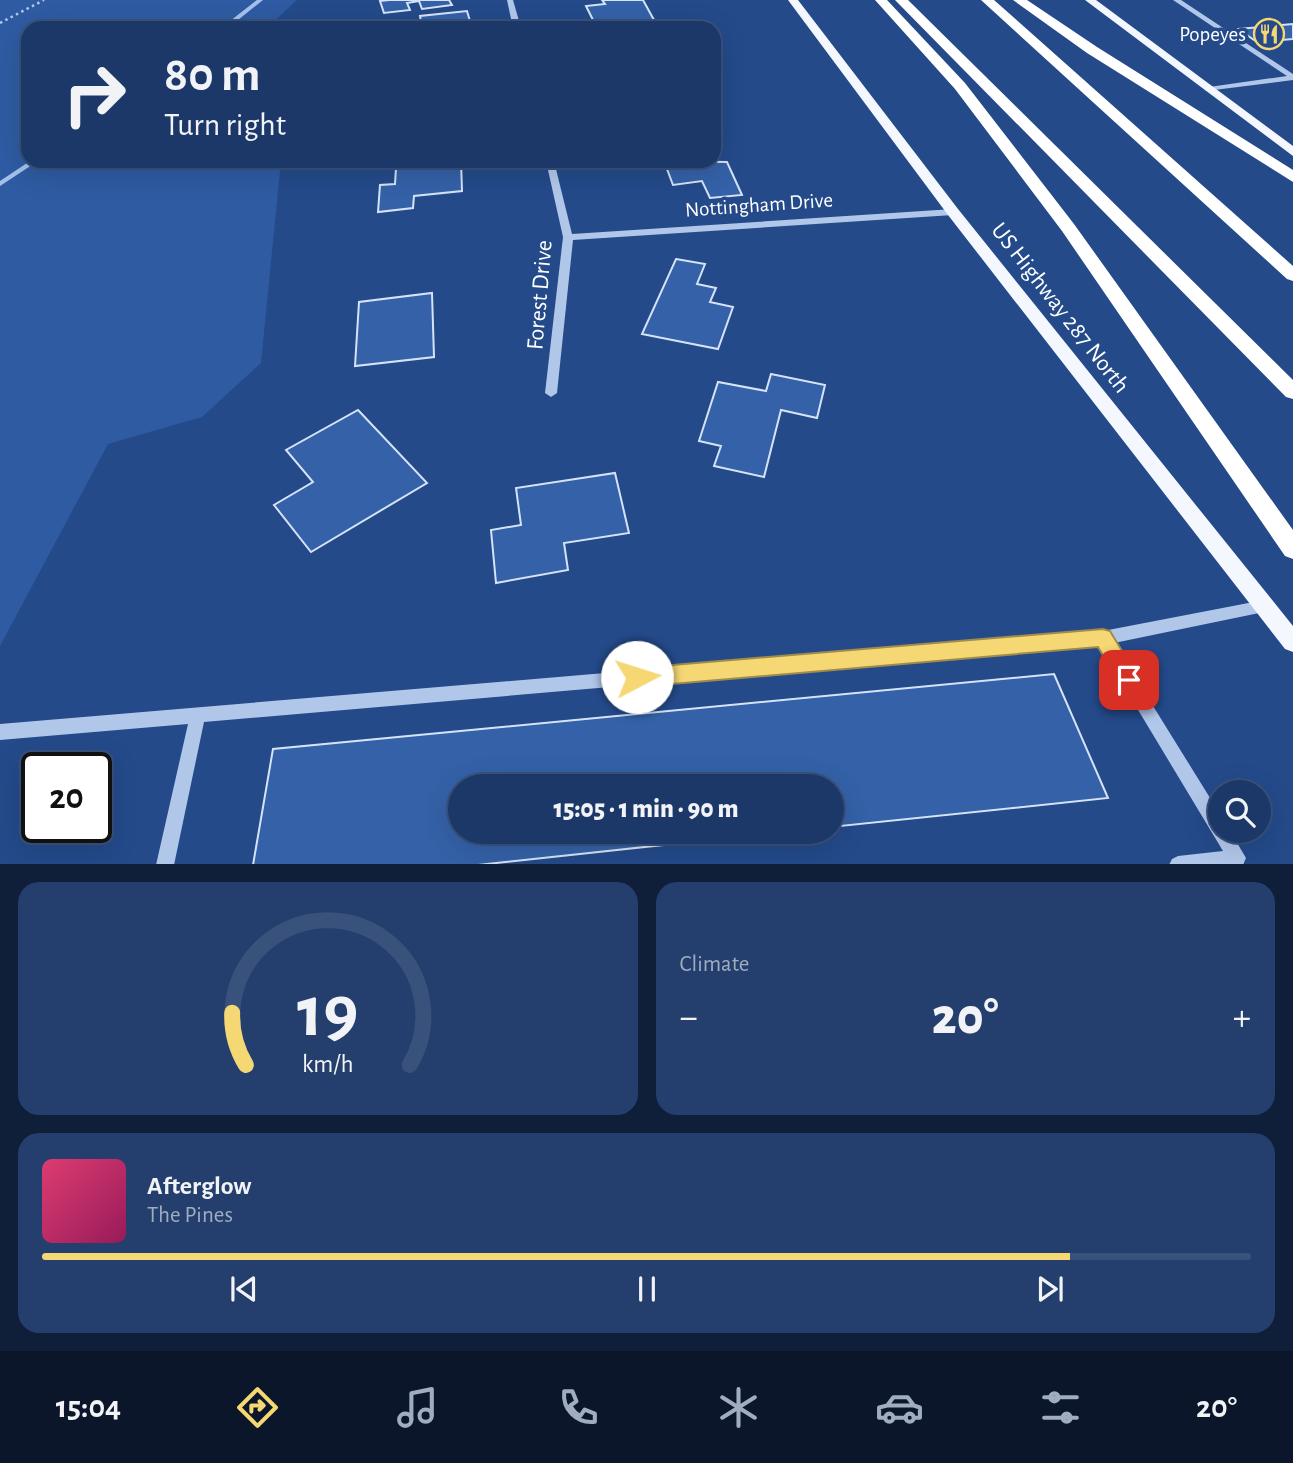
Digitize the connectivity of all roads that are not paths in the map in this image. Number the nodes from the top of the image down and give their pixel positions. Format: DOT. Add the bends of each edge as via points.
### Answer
graph roads {
  1 [pos="510,0"];
  2 [pos="793,0"];
  3 [pos="880,0"];
  4 [pos="901,0"];
  5 [pos="987,0"];
  6 [pos="1018,0"];
  7 [pos="1090,0"];
  8 [pos="1176,0"];
  9 [pos="515,21"];
  10 [pos="1293,78"];
  11 [pos="1209,89"];
  12 [pos="1293,152"];
  13 [pos="552,168"];
  14 [pos="1293,177"];
  15 [pos="953,212"];
  16 [pos="569,237"];
  17 [pos="1293,275"];
  18 [pos="551,393"];
  19 [pos="1293,393"];
  20 [pos="1293,549"];
  21 [pos="1265,606"];
  22 [pos="1103,638"];
  23 [pos="1293,642"];
  24 [pos="198,715"];
  25 [pos="0,732"];
  26 [pos="1208,811"];
  27 [pos="1228,843"];
  28 [pos="165,864"];
  29 [pos="1178,864"];
  1 -- 9 [label="street"];
  2 -- 15 [label="main road, US Highway 287 North"];
  3 -- 20 [label="highway" via="960,86 1060,217"];
  4 -- 19 [label="highway"];
  5 -- 17 [label="highway"];
  6 -- 14 [label="highway"];
  7 -- 11 [label="main road"];
  8 -- 10 [label="lane"];
  10 -- 11 [label="street"];
  11 -- 12 [label="main road"];
  13 -- 16 [label="street, Forest Drive"];
  15 -- 16 [label="street, Nottingham Drive"];
  15 -- 21 [label="main road, US Highway 287 North"];
  16 -- 18 [label="street, Forest Drive"];
  21 -- 22 [label="street"];
  21 -- 23 [label="main road, US Highway 287 North"];
  22 -- 24 [label="street"];
  22 -- 26 [label="street"];
  24 -- 25 [label="street"];
  24 -- 28 [label="lane"];
  27 -- 29 [label="street" via="1237,858"];
}
